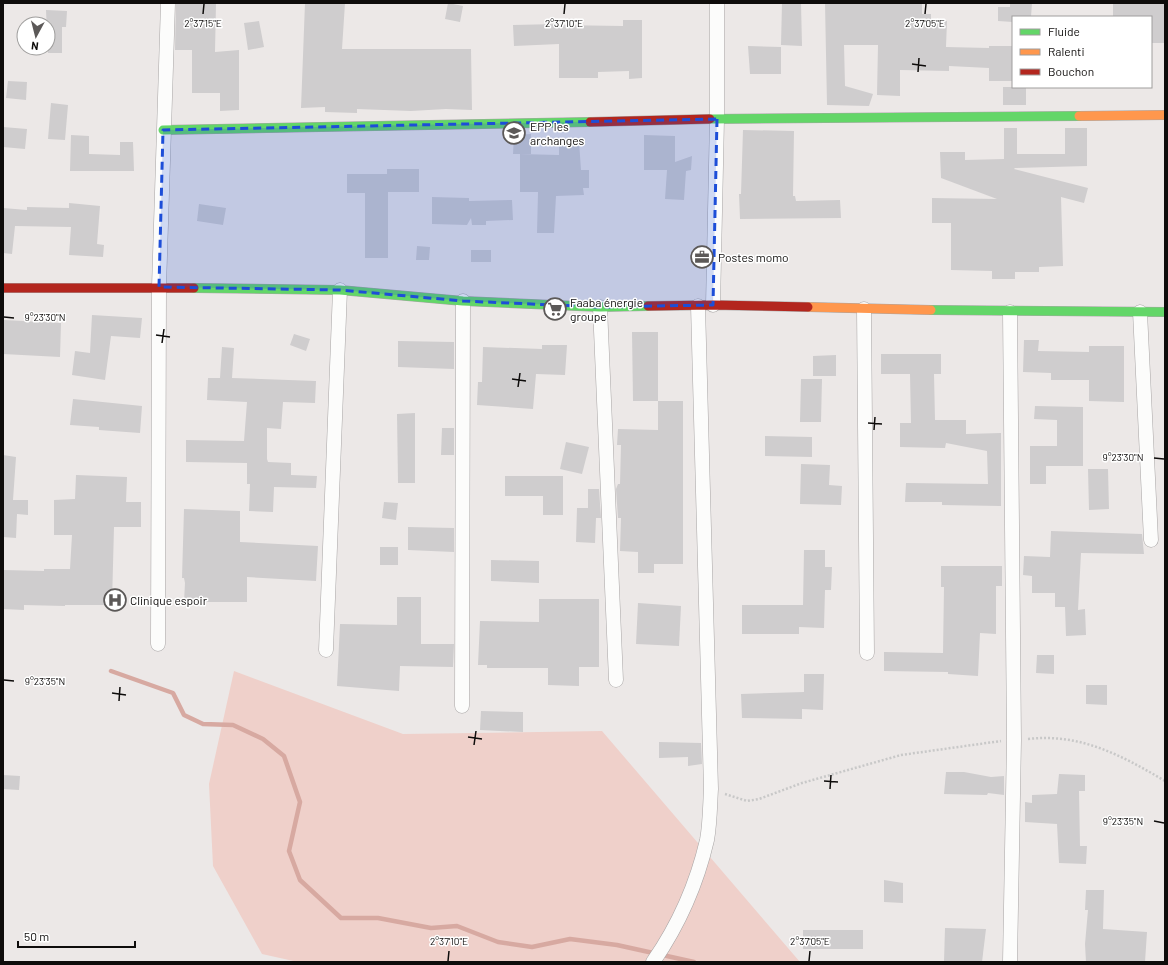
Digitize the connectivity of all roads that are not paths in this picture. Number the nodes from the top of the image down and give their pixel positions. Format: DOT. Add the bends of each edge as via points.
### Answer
graph roads {
  1 [pos="168,3"];
  2 [pos="716,3"];
  3 [pos="1165,115"];
  4 [pos="717,119"];
  5 [pos="164,130"];
  6 [pos="158,287"];
  7 [pos="3,288"];
  8 [pos="340,290"];
  9 [pos="463,301"];
  10 [pos="713,305"];
  11 [pos="698,306"];
  12 [pos="600,307"];
  13 [pos="864,309"];
  14 [pos="1010,312"];
  15 [pos="1140,312"];
  16 [pos="1165,312"];
  17 [pos="1152,540"];
  18 [pos="158,644"];
  19 [pos="326,650"];
  20 [pos="866,653"];
  21 [pos="616,680"];
  22 [pos="462,706"];
  23 [pos="653,962"];
  24 [pos="1010,962"];
  1 -- 5 [label="street"];
  2 -- 4 [label="street"];
  3 -- 4 [label="street"];
  4 -- 5 [label="street"];
  4 -- 10 [label="street"];
  5 -- 6 [label="street"];
  6 -- 7 [label="street"];
  6 -- 8 [label="street"];
  6 -- 18 [label="street"];
  8 -- 9 [label="street"];
  8 -- 19 [label="street"];
  9 -- 12 [label="street"];
  9 -- 22 [label="street"];
  10 -- 11 [label="street"];
  10 -- 13 [label="street"];
  11 -- 12 [label="street"];
  11 -- 23 [label="street" via="711,788 707,839 692,888 669,938"];
  12 -- 21 [label="street"];
  13 -- 14 [label="street"];
  13 -- 20 [label="street"];
  14 -- 15 [label="street"];
  14 -- 24 [label="street" via="1014,740"];
  15 -- 16 [label="street"];
  15 -- 17 [label="street"];
}
